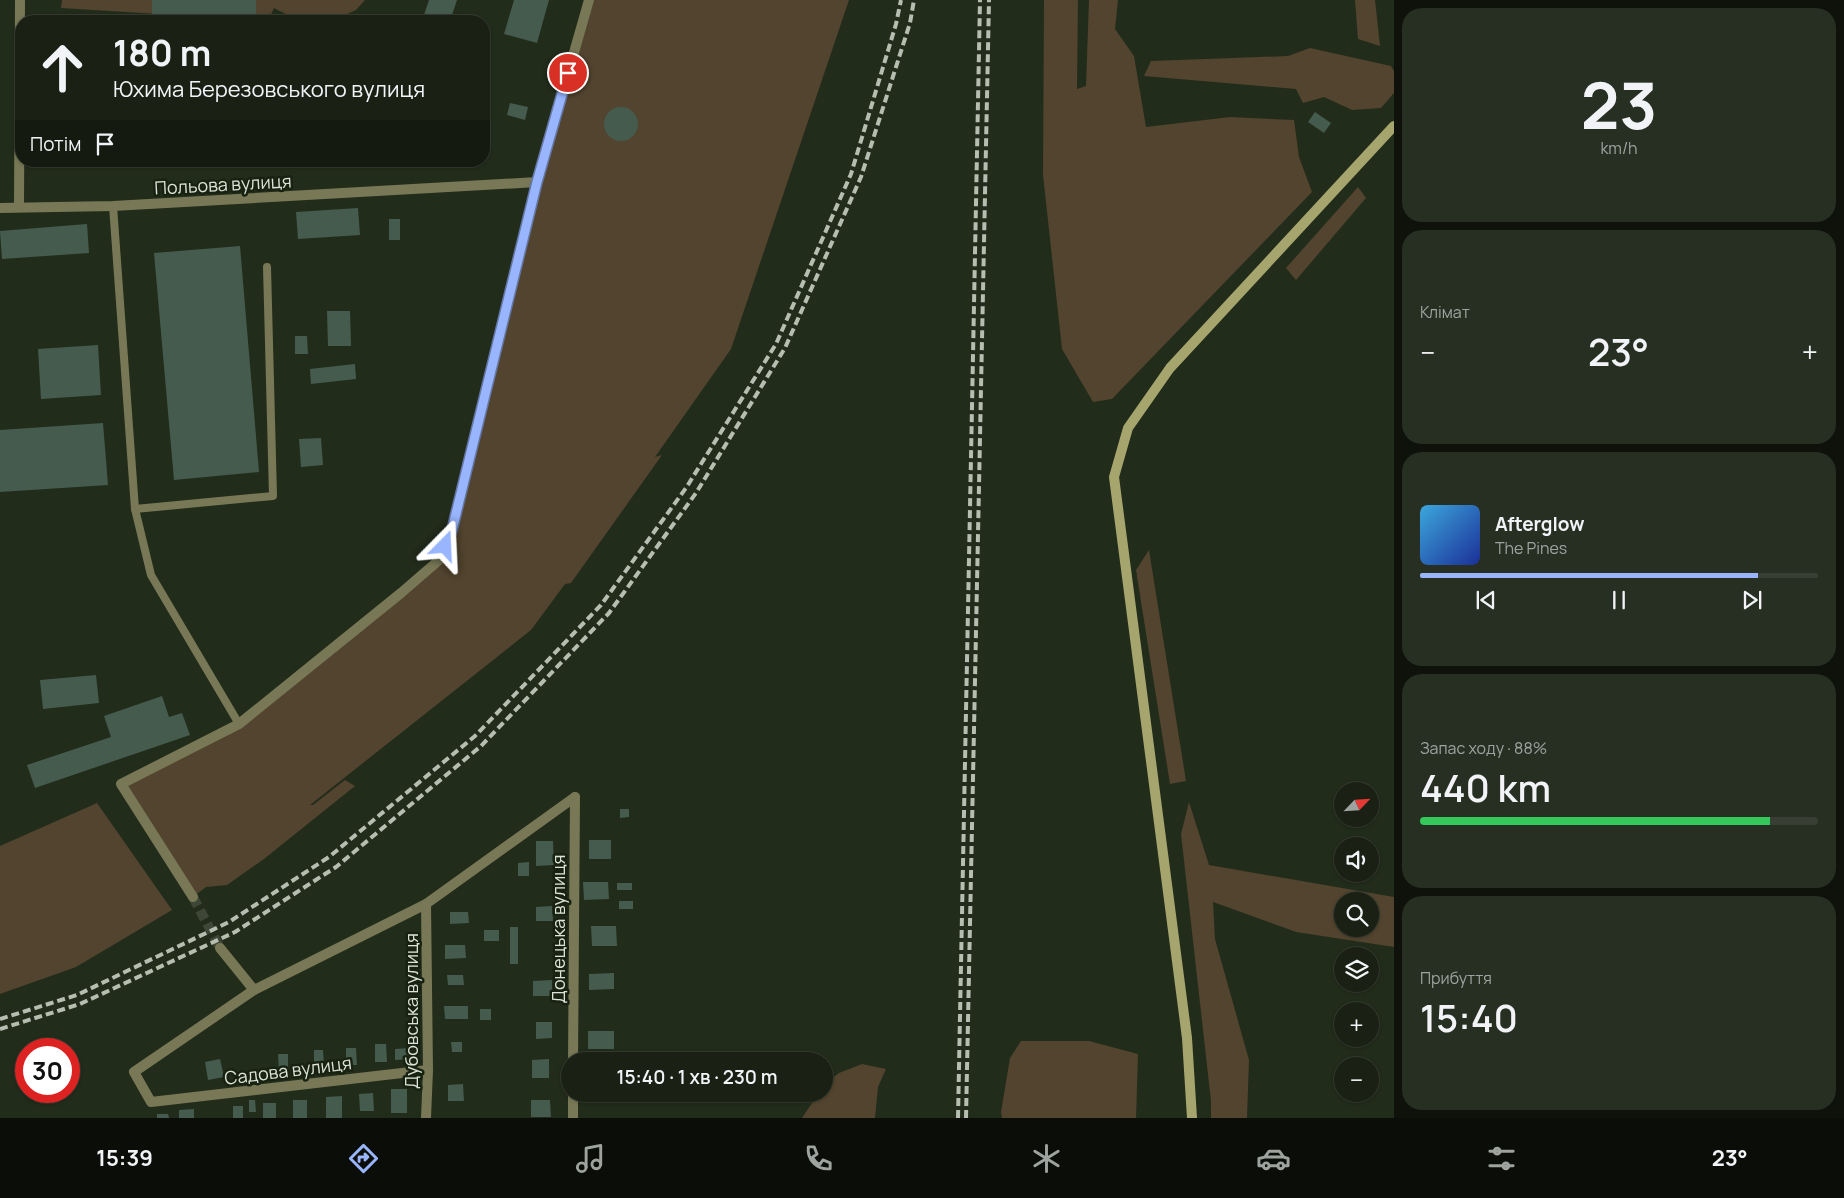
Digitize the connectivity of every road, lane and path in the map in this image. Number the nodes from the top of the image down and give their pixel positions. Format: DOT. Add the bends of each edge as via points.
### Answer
graph roads {
  1 [pos="20,0"];
  2 [pos="589,0"];
  3 [pos="20,15"];
  4 [pos="1394,126"];
  5 [pos="19,167"];
  6 [pos="537,182"];
  7 [pos="19,206"];
  8 [pos="113,206"];
  9 [pos="0,208"];
  10 [pos="267,267"];
  11 [pos="135,510"];
  12 [pos="239,724"];
  13 [pos="193,897"];
  14 [pos="426,904"];
  15 [pos="220,948"];
  16 [pos="254,990"];
  17 [pos="573,1052"];
  18 [pos="428,1070"];
  19 [pos="573,1102"];
  20 [pos="426,1118"];
  21 [pos="573,1118"];
  22 [pos="1192,1118"];
  1 -- 3 [label="street"];
  2 -- 6 [label="street"];
  4 -- 22 [label="main road" via="1170,368 1128,428 1114,477 1187,1038"];
  5 -- 7 [label="street"];
  6 -- 8 [label="street, Польова вулиця"];
  6 -- 12 [label="street" via="452,530 438,561"];
  7 -- 8 [label="street, Польова вулиця"];
  7 -- 9 [label="street, Польова вулиця"];
  8 -- 11 [label="lane"];
  10 -- 11 [label="lane" via="273,496"];
  11 -- 12 [label="lane" via="150,575"];
  12 -- 13 [label="street" via="121,784"];
  14 -- 16 [label="street"];
  14 -- 17 [label="street, Донецька вулиця" via="575,798"];
  14 -- 18 [label="street, Дубовська вулиця"];
  15 -- 16 [label="street"];
  16 -- 18 [label="street, Садова вулиця" via="134,1072 151,1102"];
  18 -- 20 [label="street, Дубовська вулиця"];
  19 -- 21 [label="street"];
}
